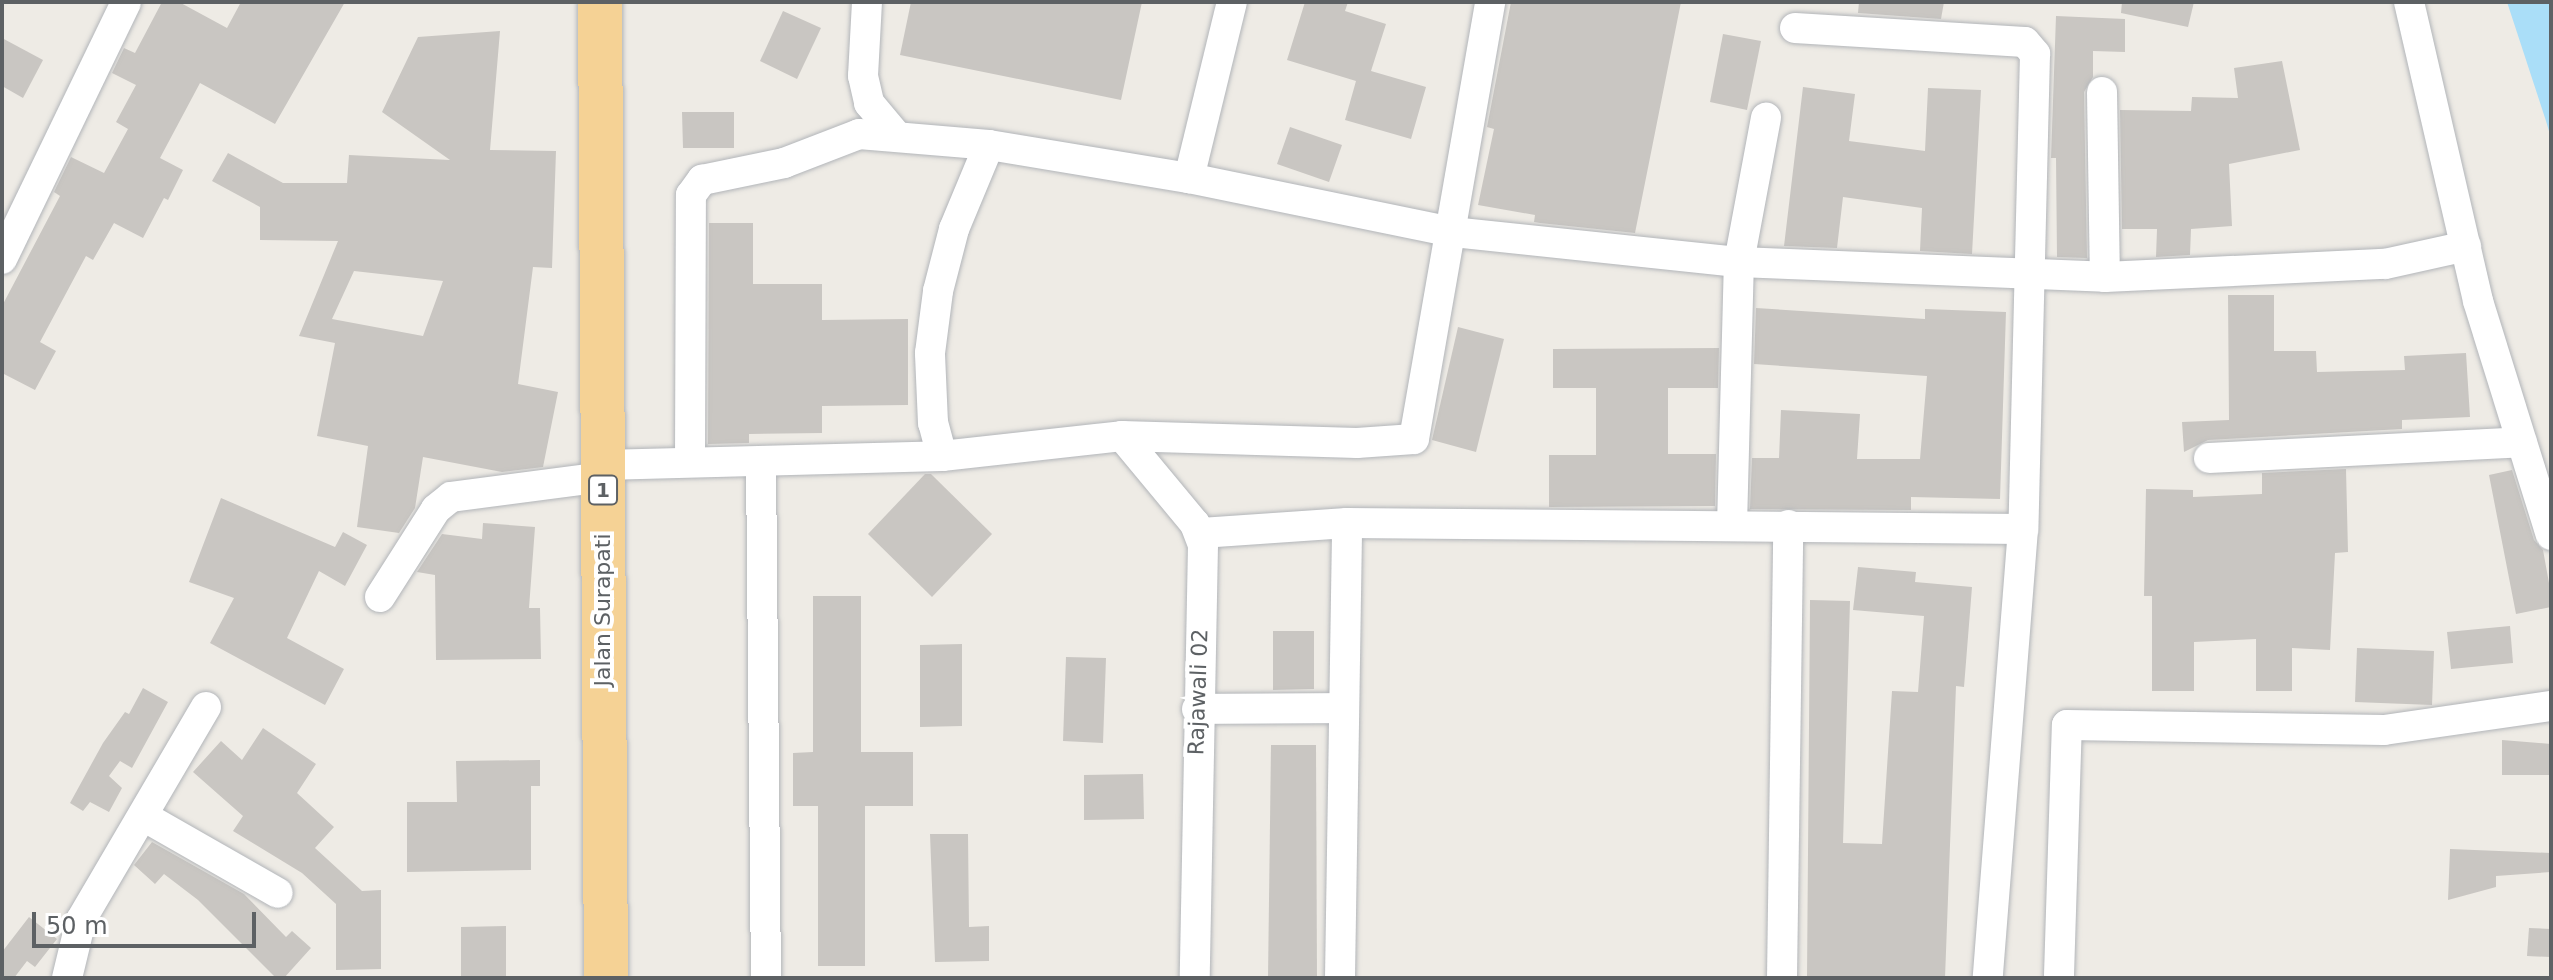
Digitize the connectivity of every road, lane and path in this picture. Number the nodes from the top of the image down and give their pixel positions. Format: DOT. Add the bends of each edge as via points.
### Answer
graph roads {
  1 [pos="126,2"];
  2 [pos="600,2"];
  3 [pos="867,2"];
  4 [pos="1232,2"];
  5 [pos="1490,2"];
  6 [pos="2409,2"];
  7 [pos="1795,28"];
  8 [pos="2102,92"];
  9 [pos="1766,118"];
  10 [pos="895,134"];
  11 [pos="989,145"];
  12 [pos="1189,178"];
  13 [pos="1452,232"];
  14 [pos="2466,246"];
  15 [pos="2,259"];
  16 [pos="1739,262"];
  17 [pos="2030,275"];
  18 [pos="2105,277"];
  19 [pos="1122,436"];
  20 [pos="2522,442"];
  21 [pos="942,456"];
  22 [pos="2209,458"];
  23 [pos="690,461"];
  24 [pos="761,461"];
  25 [pos="603,471"];
  26 [pos="1347,523"];
  27 [pos="1788,525"];
  28 [pos="1732,526"];
  29 [pos="2023,529"];
  30 [pos="1201,533"];
  31 [pos="2551,535"];
  32 [pos="380,597"];
  33 [pos="2551,706"];
  34 [pos="206,707"];
  35 [pos="1341,708"];
  36 [pos="1197,709"];
  37 [pos="143,816"];
  38 [pos="278,893"];
  39 [pos="2059,975"];
  40 [pos="67,978"];
  41 [pos="606,978"];
  42 [pos="766,978"];
  43 [pos="1195,978"];
  44 [pos="1340,978"];
  45 [pos="1782,978"];
  46 [pos="1988,978"];
  1 -- 15 [label="street"];
  2 -- 25 [label="highway, Jalan Surapati / 1"];
  3 -- 10 [label="street" via="863,76 869,103"];
  4 -- 12 [label="street"];
  5 -- 13 [label="street"];
  6 -- 14 [label="street"];
  7 -- 17 [label="street" via="2025,42 2032,47"];
  8 -- 18 [label="street"];
  9 -- 16 [label="street"];
  10 -- 11 [label="street"];
  10 -- 23 [label="street" via="859,134 784,163 702,180 691,195"];
  11 -- 12 [label="street"];
  11 -- 21 [label="street" via="954,229 938,291 930,353 933,423"];
  12 -- 13 [label="street"];
  13 -- 16 [label="street"];
  13 -- 19 [label="street" via="1414,439 1357,443"];
  14 -- 18 [label="street" via="2370,265"];
  14 -- 20 [label="street"];
  16 -- 17 [label="street"];
  16 -- 28 [label="street"];
  17 -- 18 [label="street"];
  17 -- 29 [label="street"];
  19 -- 21 [label="street"];
  19 -- 30 [label="street"];
  20 -- 22 [label="street"];
  20 -- 31 [label="street"];
  21 -- 24 [label="street"];
  23 -- 24 [label="street"];
  23 -- 25 [label="street"];
  24 -- 42 [label="street"];
  25 -- 32 [label="street" via="451,497 436,509"];
  25 -- 41 [label="highway, Jalan Surapati / 1"];
  26 -- 28 [label="street"];
  26 -- 30 [label="street"];
  26 -- 35 [label="street"];
  27 -- 28 [label="street"];
  27 -- 29 [label="street"];
  27 -- 45 [label="street"];
  29 -- 46 [label="street"];
  30 -- 36 [label="street, Rajawali 02"];
  33 -- 39 [label="street" via="2384,730 2067,725"];
  34 -- 37 [label="street"];
  35 -- 36 [label="street"];
  35 -- 44 [label="street"];
  36 -- 43 [label="street, Rajawali 02"];
  37 -- 38 [label="street"];
  37 -- 40 [label="street" via="81,920"];
}
